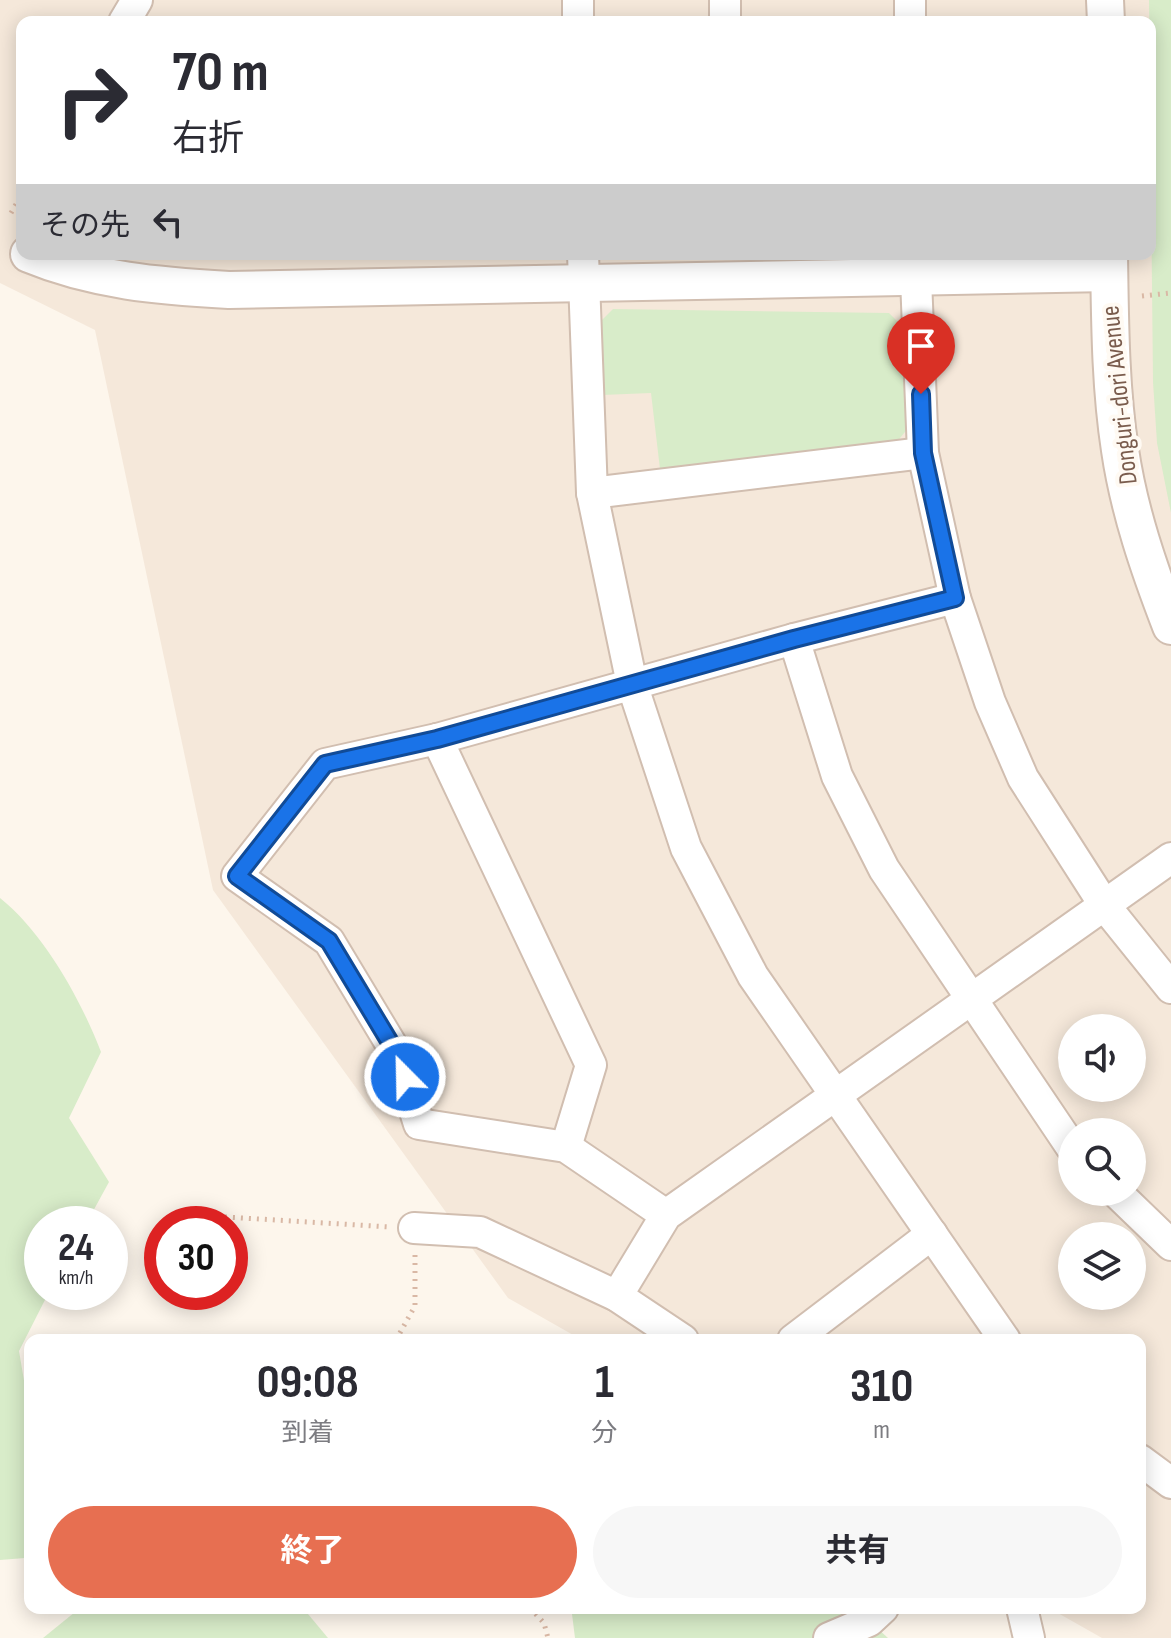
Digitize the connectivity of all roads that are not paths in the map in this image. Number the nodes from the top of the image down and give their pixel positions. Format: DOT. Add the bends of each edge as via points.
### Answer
graph roads {
  1 [pos="46,260"];
  2 [pos="1109,263"];
  3 [pos="916,266"];
  4 [pos="583,269"];
  5 [pos="923,453"];
  6 [pos="592,493"];
  7 [pos="955,598"];
  8 [pos="1171,626"];
  9 [pos="794,639"];
  10 [pos="632,684"];
  11 [pos="437,739"];
  12 [pos="1171,858"];
  13 [pos="1105,906"];
  14 [pos="1171,988"];
  15 [pos="971,1001"];
  16 [pos="837,1097"];
  17 [pos="1058,1128"];
  18 [pos="566,1147"];
  19 [pos="1131,1206"];
  20 [pos="666,1215"];
  21 [pos="414,1228"];
  22 [pos="932,1234"];
  23 [pos="1171,1245"];
  24 [pos="617,1296"];
  25 [pos="674,1334"];
  26 [pos="801,1334"];
  27 [pos="1001,1334"];
  28 [pos="1146,1464"];
  29 [pos="1171,1483"];
  30 [pos="877,1614"];
  31 [pos="1023,1614"];
  32 [pos="829,1638"];
  33 [pos="1029,1638"];
  1 -- 4 [label="street" via="92,276 144,285 229,290"];
  2 -- 3 [label="street"];
  2 -- 8 [label="street, Donguri-dori Avenue" via="1120,450 1147,564"];
  3 -- 4 [label="street"];
  3 -- 5 [label="street"];
  4 -- 6 [label="street"];
  5 -- 6 [label="street"];
  5 -- 7 [label="street"];
  6 -- 10 [label="street"];
  7 -- 9 [label="street"];
  7 -- 13 [label="street" via="990,702 1023,778"];
  9 -- 10 [label="street"];
  9 -- 15 [label="street" via="837,776 884,869"];
  10 -- 11 [label="street"];
  10 -- 16 [label="street" via="686,848 753,976"];
  11 -- 18 [label="street" via="591,1065"];
  11 -- 18 [label="street" via="325,764 237,876 329,941 397,1054 419,1124"];
  12 -- 13 [label="street"];
  13 -- 14 [label="street"];
  13 -- 15 [label="street"];
  15 -- 16 [label="street"];
  15 -- 17 [label="street"];
  16 -- 20 [label="street"];
  16 -- 22 [label="street"];
  18 -- 20 [label="street"];
  19 -- 23 [label="street"];
  20 -- 24 [label="street"];
  21 -- 24 [label="street" via="480,1232"];
  22 -- 26 [label="street"];
  22 -- 27 [label="street"];
  24 -- 25 [label="street"];
  28 -- 29 [label="street"];
  30 -- 32 [label="street"];
  31 -- 33 [label="street"];
}
